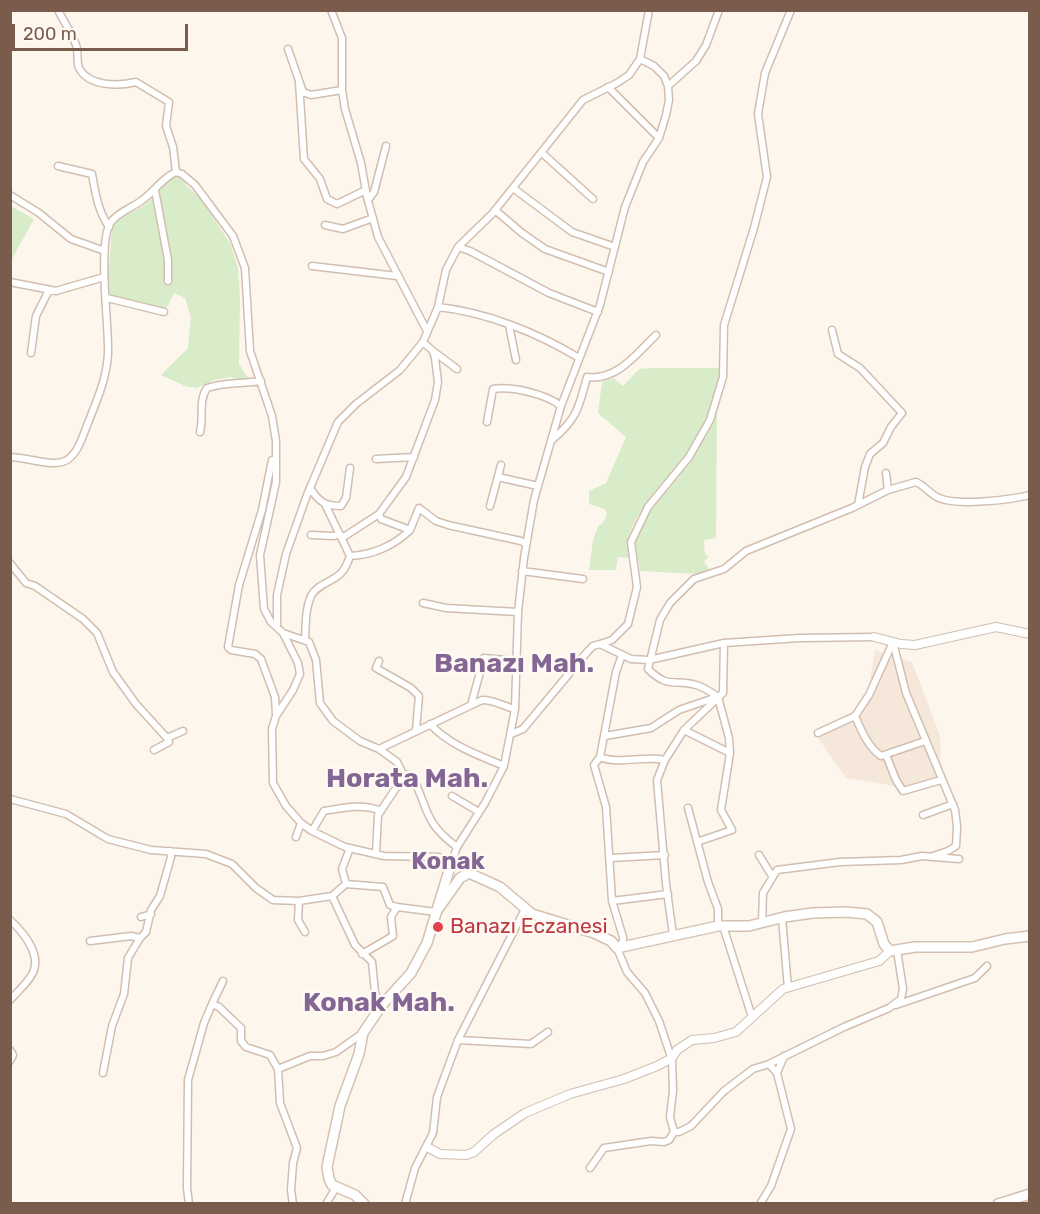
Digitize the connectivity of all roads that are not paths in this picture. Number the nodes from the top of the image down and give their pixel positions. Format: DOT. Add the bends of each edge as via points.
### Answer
graph roads {
  1 [pos="58,10"];
  2 [pos="331,10"];
  3 [pos="649,10"];
  4 [pos="719,10"];
  5 [pos="791,10"];
  6 [pos="288,49"];
  7 [pos="640,59"];
  8 [pos="299,82"];
  9 [pos="668,86"];
  10 [pos="608,87"];
  11 [pos="342,90"];
  12 [pos="659,138"];
  13 [pos="386,146"];
  14 [pos="542,153"];
  15 [pos="58,166"];
  16 [pos="176,172"];
  17 [pos="513,188"];
  18 [pos="155,190"];
  19 [pos="366,190"];
  20 [pos="10,195"];
  21 [pos="593,199"];
  22 [pos="368,200"];
  23 [pos="495,210"];
  24 [pos="373,218"];
  25 [pos="325,225"];
  26 [pos="109,227"];
  27 [pos="458,247"];
  28 [pos="615,247"];
  29 [pos="105,250"];
  30 [pos="312,266"];
  31 [pos="609,272"];
  32 [pos="104,276"];
  33 [pos="397,276"];
  34 [pos="168,281"];
  35 [pos="10,282"];
  36 [pos="50,290"];
  37 [pos="107,298"];
  38 [pos="438,307"];
  39 [pos="164,312"];
  40 [pos="598,312"];
  41 [pos="509,325"];
  42 [pos="832,330"];
  43 [pos="427,331"];
  44 [pos="656,335"];
  45 [pos="423,342"];
  46 [pos="433,351"];
  47 [pos="31,353"];
  48 [pos="579,358"];
  49 [pos="516,360"];
  50 [pos="457,369"];
  51 [pos="261,381"];
  52 [pos="561,406"];
  53 [pos="487,422"];
  54 [pos="200,432"];
  55 [pos="551,440"];
  56 [pos="10,457"];
  57 [pos="414,457"];
  58 [pos="376,459"];
  59 [pos="272,460"];
  60 [pos="501,465"];
  61 [pos="350,468"];
  62 [pos="886,473"];
  63 [pos="498,477"];
  64 [pos="538,486"];
  65 [pos="310,488"];
  66 [pos="888,490"];
  67 [pos="1029,495"];
  68 [pos="325,504"];
  69 [pos="858,505"];
  70 [pos="490,506"];
  71 [pos="379,514"];
  72 [pos="410,530"];
  73 [pos="311,535"];
  74 [pos="341,536"];
  75 [pos="526,544"];
  76 [pos="350,555"];
  77 [pos="10,564"];
  78 [pos="522,571"];
  79 [pos="583,579"];
  80 [pos="423,603"];
  81 [pos="518,612"];
  82 [pos="277,627"];
  83 [pos="283,633"];
  84 [pos="1029,634"];
  85 [pos="874,637"];
  86 [pos="305,639"];
  87 [pos="893,642"];
  88 [pos="600,644"];
  89 [pos="724,644"];
  90 [pos="622,655"];
  91 [pos="649,660"];
  92 [pos="379,661"];
  93 [pos="516,661"];
  94 [pos="718,697"];
  95 [pos="471,705"];
  96 [pos="515,709"];
  97 [pos="276,716"];
  98 [pos="855,716"];
  99 [pos="430,724"];
  100 [pos="416,730"];
  101 [pos="684,730"];
  102 [pos="183,731"];
  103 [pos="818,733"];
  104 [pos="511,734"];
  105 [pos="605,736"];
  106 [pos="167,738"];
  107 [pos="925,741"];
  108 [pos="379,749"];
  109 [pos="154,750"];
  110 [pos="730,753"];
  111 [pos="886,755"];
  112 [pos="600,757"];
  113 [pos="665,760"];
  114 [pos="504,766"];
  115 [pos="403,774"];
  116 [pos="941,780"];
  117 [pos="452,796"];
  118 [pos="10,799"];
  119 [pos="953,804"];
  120 [pos="688,808"];
  121 [pos="381,811"];
  122 [pos="479,812"];
  123 [pos="923,815"];
  124 [pos="301,823"];
  125 [pos="312,831"];
  126 [pos="296,837"];
  127 [pos="697,842"];
  128 [pos="457,846"];
  129 [pos="350,848"];
  130 [pos="170,851"];
  131 [pos="376,853"];
  132 [pos="665,855"];
  133 [pos="759,855"];
  134 [pos="933,856"];
  135 [pos="611,858"];
  136 [pos="959,859"];
  137 [pos="451,862"];
  138 [pos="772,876"];
  139 [pos="346,884"];
  140 [pos="668,894"];
  141 [pos="332,896"];
  142 [pos="298,901"];
  143 [pos="612,902"];
  144 [pos="397,908"];
  145 [pos="525,909"];
  146 [pos="436,912"];
  147 [pos="151,914"];
  148 [pos="141,917"];
  149 [pos="782,918"];
  150 [pos="10,920"];
  151 [pos="762,922"];
  152 [pos="721,926"];
  153 [pos="305,932"];
  154 [pos="673,935"];
  155 [pos="1029,936"];
  156 [pos="140,938"];
  157 [pos="90,941"];
  158 [pos="617,948"];
  159 [pos="893,951"];
  160 [pos="362,954"];
  161 [pos="987,966"];
  162 [pos="223,981"];
  163 [pos="788,988"];
  164 [pos="10,1000"];
  165 [pos="212,1004"];
  166 [pos="382,1005"];
  167 [pos="890,1008"];
  168 [pos="752,1017"];
  169 [pos="548,1032"];
  170 [pos="363,1033"];
  171 [pos="458,1040"];
  172 [pos="10,1050"];
  173 [pos="784,1056"];
  174 [pos="672,1059"];
  175 [pos="10,1061"];
  176 [pos="769,1064"];
  177 [pos="278,1069"];
  178 [pos="777,1073"];
  179 [pos="103,1074"];
  180 [pos="674,1132"];
  181 [pos="427,1147"];
  182 [pos="590,1168"];
  183 [pos="337,1186"];
  184 [pos="1029,1194"];
  185 [pos="189,1203"];
  186 [pos="293,1203"];
  187 [pos="326,1203"];
  188 [pos="364,1203"];
  189 [pos="405,1203"];
  190 [pos="760,1203"];
  191 [pos="998,1203"];
  1 -- 16 [label="street" via="77,47 78,66 84,74 106,83 136,82 169,102 166,126"];
  2 -- 11 [label="street" via="342,38"];
  3 -- 7 [label="street"];
  4 -- 9 [label="street" via="696,61"];
  5 -- 88 [label="street" via="765,72 758,114 767,177 724,325 723,377 711,420 689,457 648,507 631,542 637,587 628,624 612,640"];
  6 -- 8 [label="street"];
  7 -- 9 [label="street" via="654,66"];
  7 -- 10 [label="street" via="629,75"];
  8 -- 11 [label="street" via="303,92 311,95"];
  8 -- 19 [label="street" via="304,159 320,179 327,199 337,204"];
  9 -- 12 [label="street" via="669,100"];
  10 -- 12 [label="street"];
  10 -- 14 [label="street" via="583,100"];
  11 -- 19 [label="street"];
  12 -- 28 [label="street" via="625,207"];
  13 -- 22 [label="street" via="374,192"];
  14 -- 17 [label="street"];
  14 -- 21 [label="street"];
  15 -- 26 [label="street" via="92,174"];
  16 -- 18 [label="street"];
  16 -- 51 [label="street" via="195,185 233,236 245,268 250,351"];
  17 -- 23 [label="street"];
  17 -- 28 [label="street" via="572,232"];
  18 -- 26 [label="street"];
  18 -- 34 [label="street"];
  19 -- 22 [label="street"];
  20 -- 29 [label="street" via="71,239"];
  22 -- 24 [label="street"];
  23 -- 27 [label="street"];
  23 -- 31 [label="street" via="545,249"];
  24 -- 25 [label="street" via="344,228"];
  24 -- 33 [label="street"];
  26 -- 29 [label="street"];
  27 -- 38 [label="street" via="446,270"];
  27 -- 40 [label="street" via="549,293"];
  28 -- 31 [label="street"];
  29 -- 32 [label="street"];
  30 -- 33 [label="street"];
  31 -- 40 [label="street"];
  32 -- 36 [label="street"];
  32 -- 37 [label="street"];
  33 -- 43 [label="street"];
  35 -- 36 [label="street"];
  36 -- 47 [label="street" via="36,316"];
  37 -- 39 [label="street"];
  37 -- 56 [label="street" via="108,354 103,383 72,455 54,463"];
  38 -- 41 [label="street" via="480,313"];
  38 -- 43 [label="street"];
  40 -- 48 [label="street"];
  41 -- 48 [label="street"];
  41 -- 49 [label="street"];
  42 -- 69 [label="street" via="838,354 860,368 902,413 883,443 870,454"];
  43 -- 45 [label="street"];
  44 -- 55 [label="street" via="614,374 599,379 587,377 579,407 569,425"];
  45 -- 46 [label="street"];
  45 -- 65 [label="street" via="400,370 338,422"];
  46 -- 50 [label="street"];
  46 -- 57 [label="street" via="438,382 435,400"];
  48 -- 52 [label="street"];
  51 -- 54 [label="street" via="207,387 202,398"];
  51 -- 82 [label="street" via="272,417 277,459 276,482 260,555 261,584 264,609"];
  52 -- 53 [label="street" via="522,390 493,388"];
  52 -- 55 [label="street"];
  55 -- 64 [label="street"];
  57 -- 58 [label="street"];
  57 -- 71 [label="street" via="406,477"];
  59 -- 97 [label="street" via="262,510 239,585 228,647 261,659 275,697"];
  60 -- 63 [label="street"];
  61 -- 68 [label="street" via="346,498 341,506"];
  62 -- 66 [label="street"];
  63 -- 64 [label="street"];
  63 -- 70 [label="street"];
  64 -- 75 [label="street"];
  65 -- 68 [label="street"];
  65 -- 82 [label="street" via="286,554 277,595"];
  66 -- 67 [label="street" via="916,482 937,498 951,502"];
  66 -- 69 [label="street"];
  68 -- 74 [label="street"];
  69 -- 91 [label="street" via="746,551 724,569 694,579 670,603 660,620"];
  71 -- 72 [label="street" via="381,519"];
  71 -- 74 [label="street"];
  72 -- 75 [label="street" via="419,508 436,521"];
  72 -- 76 [label="street" via="401,539 366,555"];
  73 -- 74 [label="street"];
  74 -- 76 [label="street"];
  75 -- 78 [label="street"];
  76 -- 86 [label="street" via="340,574 311,595"];
  77 -- 106 [label="street" via="26,583 83,619 97,633 113,672"];
  78 -- 79 [label="street"];
  78 -- 81 [label="street"];
  80 -- 81 [label="street"];
  81 -- 93 [label="street"];
  82 -- 83 [label="street"];
  83 -- 86 [label="street"];
  83 -- 97 [label="street" via="300,674"];
  84 -- 87 [label="street" via="996,627 915,645"];
  85 -- 87 [label="street"];
  85 -- 89 [label="street"];
  86 -- 108 [label="street" via="316,660 320,703 333,721 360,741"];
  87 -- 98 [label="street" via="870,695"];
  87 -- 107 [label="street" via="906,693"];
  88 -- 90 [label="street"];
  88 -- 104 [label="street" via="588,651 523,729"];
  89 -- 91 [label="street"];
  89 -- 94 [label="street" via="723,693"];
  90 -- 91 [label="street"];
  90 -- 105 [label="street"];
  91 -- 94 [label="street" via="648,669 667,683 696,685"];
  92 -- 100 [label="street" via="376,668 419,696"];
  93 -- 95 [label="street" via="484,658"];
  93 -- 96 [label="street"];
  94 -- 101 [label="street"];
  94 -- 105 [label="street" via="679,710 651,728"];
  94 -- 110 [label="street"];
  95 -- 96 [label="street" via="494,700"];
  95 -- 99 [label="street"];
  96 -- 104 [label="street"];
  97 -- 124 [label="street" via="272,729 273,783"];
  98 -- 103 [label="street"];
  98 -- 111 [label="street" via="877,754"];
  99 -- 100 [label="street"];
  99 -- 114 [label="street" via="460,747"];
  100 -- 108 [label="street"];
  101 -- 110 [label="street"];
  101 -- 113 [label="street"];
  102 -- 106 [label="street"];
  104 -- 114 [label="street"];
  105 -- 112 [label="street"];
  106 -- 109 [label="street" via="169,742"];
  107 -- 111 [label="street"];
  107 -- 116 [label="street"];
  108 -- 115 [label="street" via="397,762"];
  110 -- 127 [label="street" via="721,810 732,830"];
  111 -- 116 [label="street" via="903,791"];
  112 -- 113 [label="street"];
  112 -- 135 [label="street" via="594,765 606,807"];
  113 -- 132 [label="street" via="657,780"];
  114 -- 122 [label="street"];
  115 -- 121 [label="street"];
  115 -- 128 [label="street" via="411,776 440,834"];
  116 -- 119 [label="street"];
  117 -- 122 [label="street"];
  118 -- 130 [label="street" via="66,814 108,839"];
  119 -- 123 [label="street"];
  119 -- 134 [label="street" via="956,846"];
  120 -- 127 [label="street"];
  121 -- 125 [label="street" via="373,807 324,811"];
  121 -- 131 [label="street"];
  122 -- 128 [label="street"];
  124 -- 125 [label="street"];
  124 -- 126 [label="street"];
  125 -- 129 [label="street"];
  127 -- 152 [label="street"];
  128 -- 137 [label="street"];
  129 -- 131 [label="street"];
  129 -- 139 [label="street" via="342,869"];
  130 -- 142 [label="street" via="206,854 232,864 273,900"];
  130 -- 147 [label="street" via="160,896"];
  131 -- 137 [label="street" via="439,857"];
  132 -- 135 [label="street"];
  132 -- 140 [label="street"];
  133 -- 138 [label="street"];
  134 -- 136 [label="street"];
  134 -- 138 [label="street" via="795,867 777,870"];
  135 -- 143 [label="street"];
  137 -- 146 [label="main road"];
  138 -- 151 [label="street" via="763,892"];
  139 -- 141 [label="street"];
  139 -- 144 [label="street" via="384,887 390,905"];
  140 -- 143 [label="street"];
  140 -- 154 [label="street"];
  141 -- 142 [label="street"];
  141 -- 160 [label="street"];
  142 -- 153 [label="street" via="298,920"];
  143 -- 158 [label="street" via="623,937"];
  144 -- 146 [label="street"];
  144 -- 160 [label="street" via="391,917 393,936"];
  145 -- 146 [label="main road" via="500,887 469,873 460,878"];
  145 -- 158 [label="main road" via="594,933"];
  145 -- 171 [label="street"];
  146 -- 166 [label="main road" via="427,944 411,973"];
  147 -- 148 [label="street"];
  147 -- 156 [label="street"];
  149 -- 151 [label="main road"];
  149 -- 159 [label="main road" via="813,913 867,914 877,922 884,944"];
  149 -- 163 [label="street"];
  150 -- 164 [label="street" via="23,933 35,962 34,972"];
  151 -- 152 [label="main road"];
  152 -- 154 [label="main road"];
  152 -- 168 [label="street"];
  154 -- 158 [label="main road"];
  155 -- 159 [label="main road" via="972,947"];
  156 -- 157 [label="street"];
  156 -- 179 [label="street" via="128,958 124,994 112,1026"];
  158 -- 174 [label="street" via="627,972 645,993 659,1021"];
  159 -- 163 [label="street" via="879,962"];
  159 -- 167 [label="street" via="903,989 901,999"];
  160 -- 166 [label="street" via="372,962 375,993"];
  161 -- 167 [label="street" via="975,978"];
  162 -- 165 [label="street"];
  163 -- 168 [label="street"];
  165 -- 177 [label="street" via="241,1028 241,1041 246,1047 270,1055"];
  165 -- 185 [label="street" via="188,1080"];
  166 -- 170 [label="main road"];
  167 -- 173 [label="street"];
  168 -- 174 [label="street" via="736,1032 692,1040 677,1050"];
  169 -- 171 [label="street" via="531,1044"];
  170 -- 177 [label="street" via="336,1052 310,1056"];
  170 -- 183 [label="main road" via="340,1106 327,1167 332,1185"];
  171 -- 181 [label="street" via="436,1097 435,1121"];
  172 -- 175 [label="street"];
  173 -- 176 [label="street"];
  173 -- 178 [label="street"];
  174 -- 180 [label="street" via="670,1117"];
  174 -- 181 [label="street" via="525,1113 466,1155 440,1154"];
  176 -- 178 [label="street"];
  176 -- 180 [label="street" via="753,1069 724,1091 691,1126"];
  177 -- 186 [label="street" via="280,1103 297,1148"];
  178 -- 190 [label="street" via="791,1129 771,1186"];
  180 -- 182 [label="street" via="664,1142 604,1148"];
  181 -- 189 [label="street"];
  183 -- 187 [label="street"];
  183 -- 188 [label="main road"];
  184 -- 191 [label="main road"];
}
